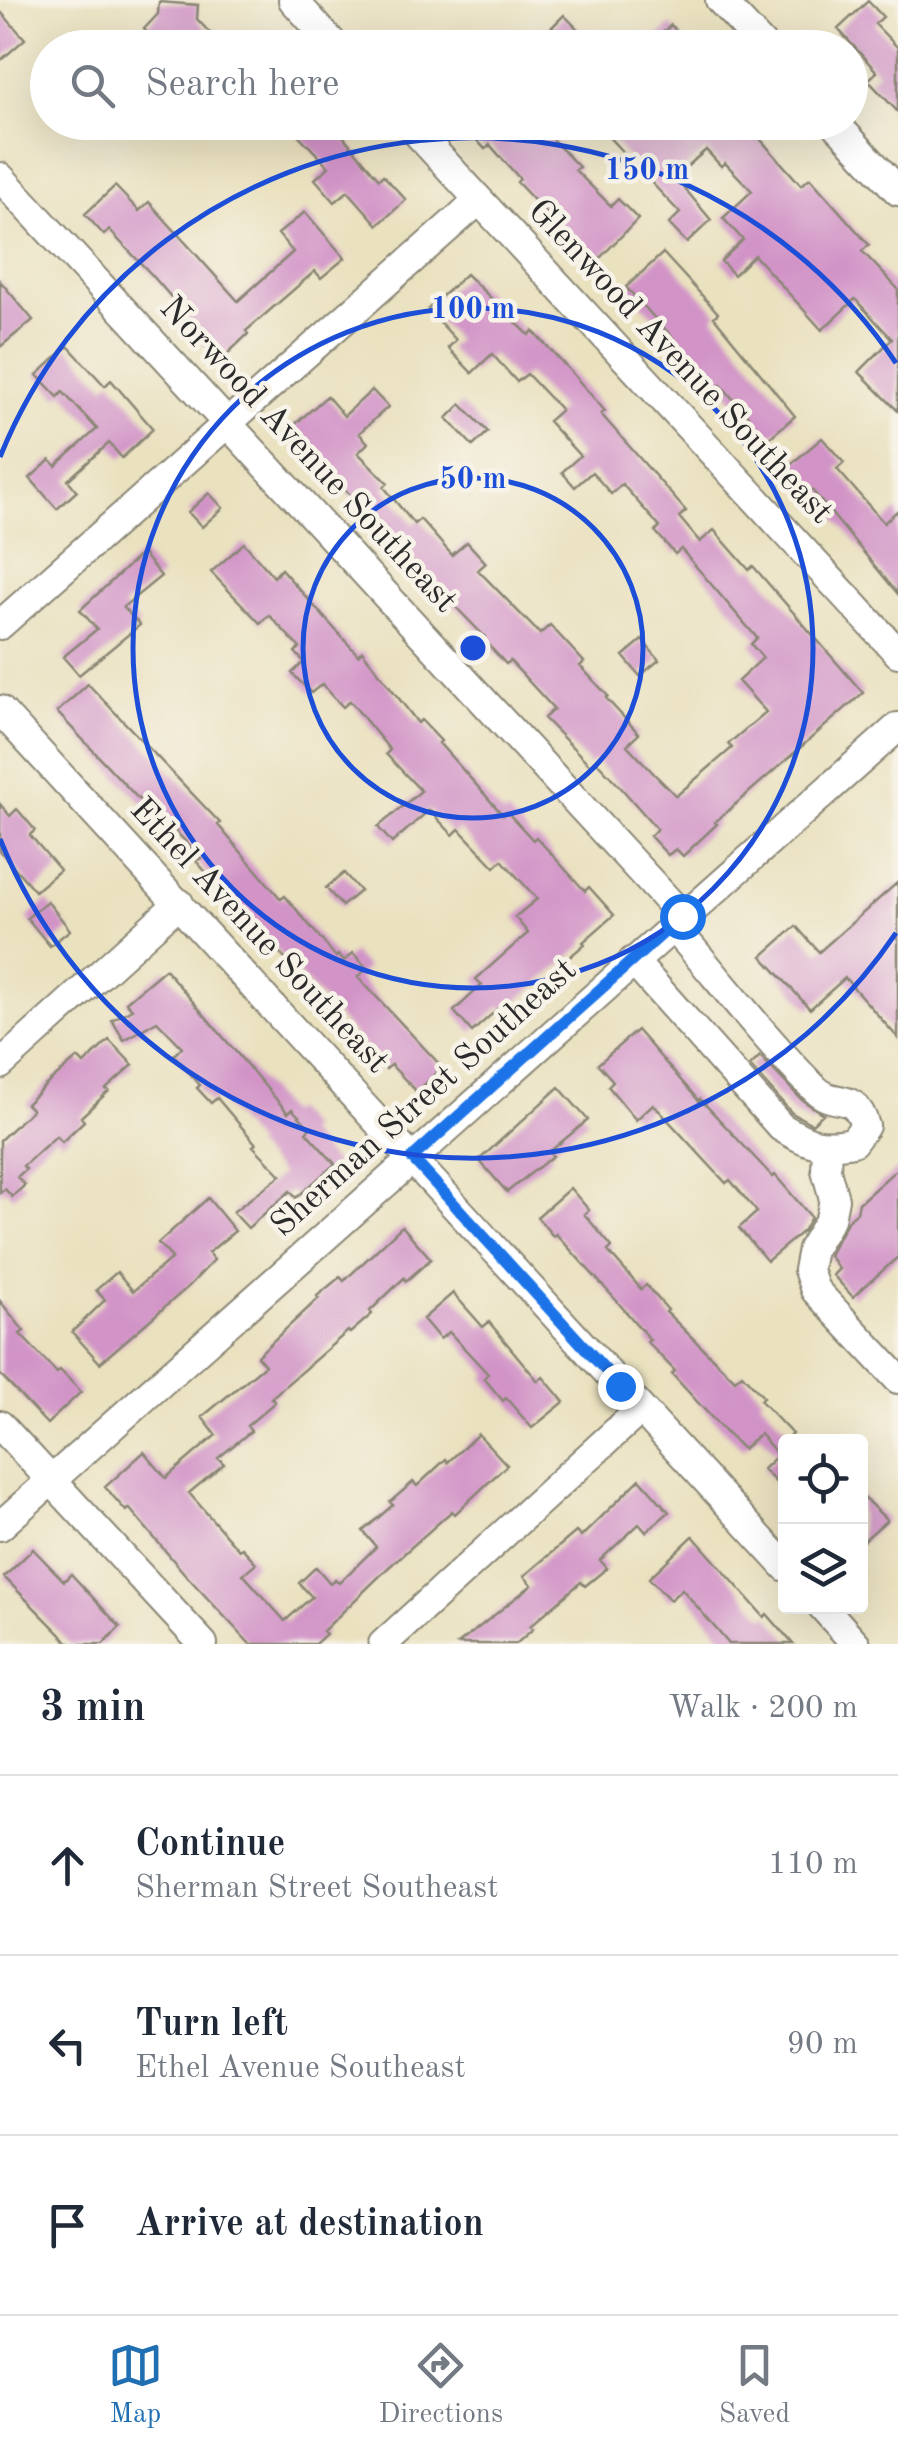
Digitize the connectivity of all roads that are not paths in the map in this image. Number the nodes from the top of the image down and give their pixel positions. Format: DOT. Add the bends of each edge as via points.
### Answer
graph roads {
  1 [pos="293,0"];
  2 [pos="720,0"];
  3 [pos="320,30"];
  4 [pos="748,30"];
  5 [pos="424,140"];
  6 [pos="851,140"];
  7 [pos="0,177"];
  8 [pos="898,191"];
  9 [pos="479,200"];
  10 [pos="229,424"];
  11 [pos="0,626"];
  12 [pos="898,654"];
  13 [pos="0,710"];
  14 [pos="898,726"];
  15 [pos="179,903"];
  16 [pos="677,920"];
  17 [pos="633,961"];
  18 [pos="0,1065"];
  19 [pos="827,1146"];
  20 [pos="412,1158"];
  21 [pos="898,1380"];
  22 [pos="641,1409"];
  23 [pos="0,1425"];
  24 [pos="51,1480"];
  25 [pos="0,1526"];
  26 [pos="778,1558"];
  27 [pos="829,1614"];
  28 [pos="203,1644"];
  29 [pos="383,1644"];
  30 [pos="856,1644"];
  1 -- 3 [label="street"];
  2 -- 4 [label="street"];
  5 -- 9 [label="street, Glenwood Avenue Southeast"];
  6 -- 8 [label="street"];
  7 -- 10 [label="street, Norwood Avenue Southeast"];
  9 -- 10 [label="street"];
  9 -- 12 [label="street, Glenwood Avenue Southeast"];
  10 -- 11 [label="street"];
  10 -- 16 [label="street, Norwood Avenue Southeast"];
  13 -- 15 [label="street, Ethel Avenue Southeast"];
  14 -- 16 [label="street, Sherman Street Southeast"];
  15 -- 18 [label="street"];
  15 -- 20 [label="street, Ethel Avenue Southeast"];
  16 -- 17 [label="street, Sherman Street Southeast"];
  16 -- 19 [label="street, Norwood Avenue Southeast" via="818,1092 854,1102 860,1111 865,1126 853,1142"];
  17 -- 19 [label="street" via="782,1126"];
  17 -- 20 [label="street, Sherman Street Southeast"];
  19 -- 21 [label="street" via="834,1199 808,1270 815,1290"];
  20 -- 22 [label="street, Ethel Avenue Southeast"];
  20 -- 24 [label="street, Sherman Street Southeast"];
  22 -- 26 [label="street, Ethel Avenue Southeast"];
  22 -- 29 [label="street"];
  23 -- 24 [label="street"];
  24 -- 25 [label="street, Sherman Street Southeast"];
  24 -- 28 [label="street"];
  27 -- 30 [label="street"];
}
